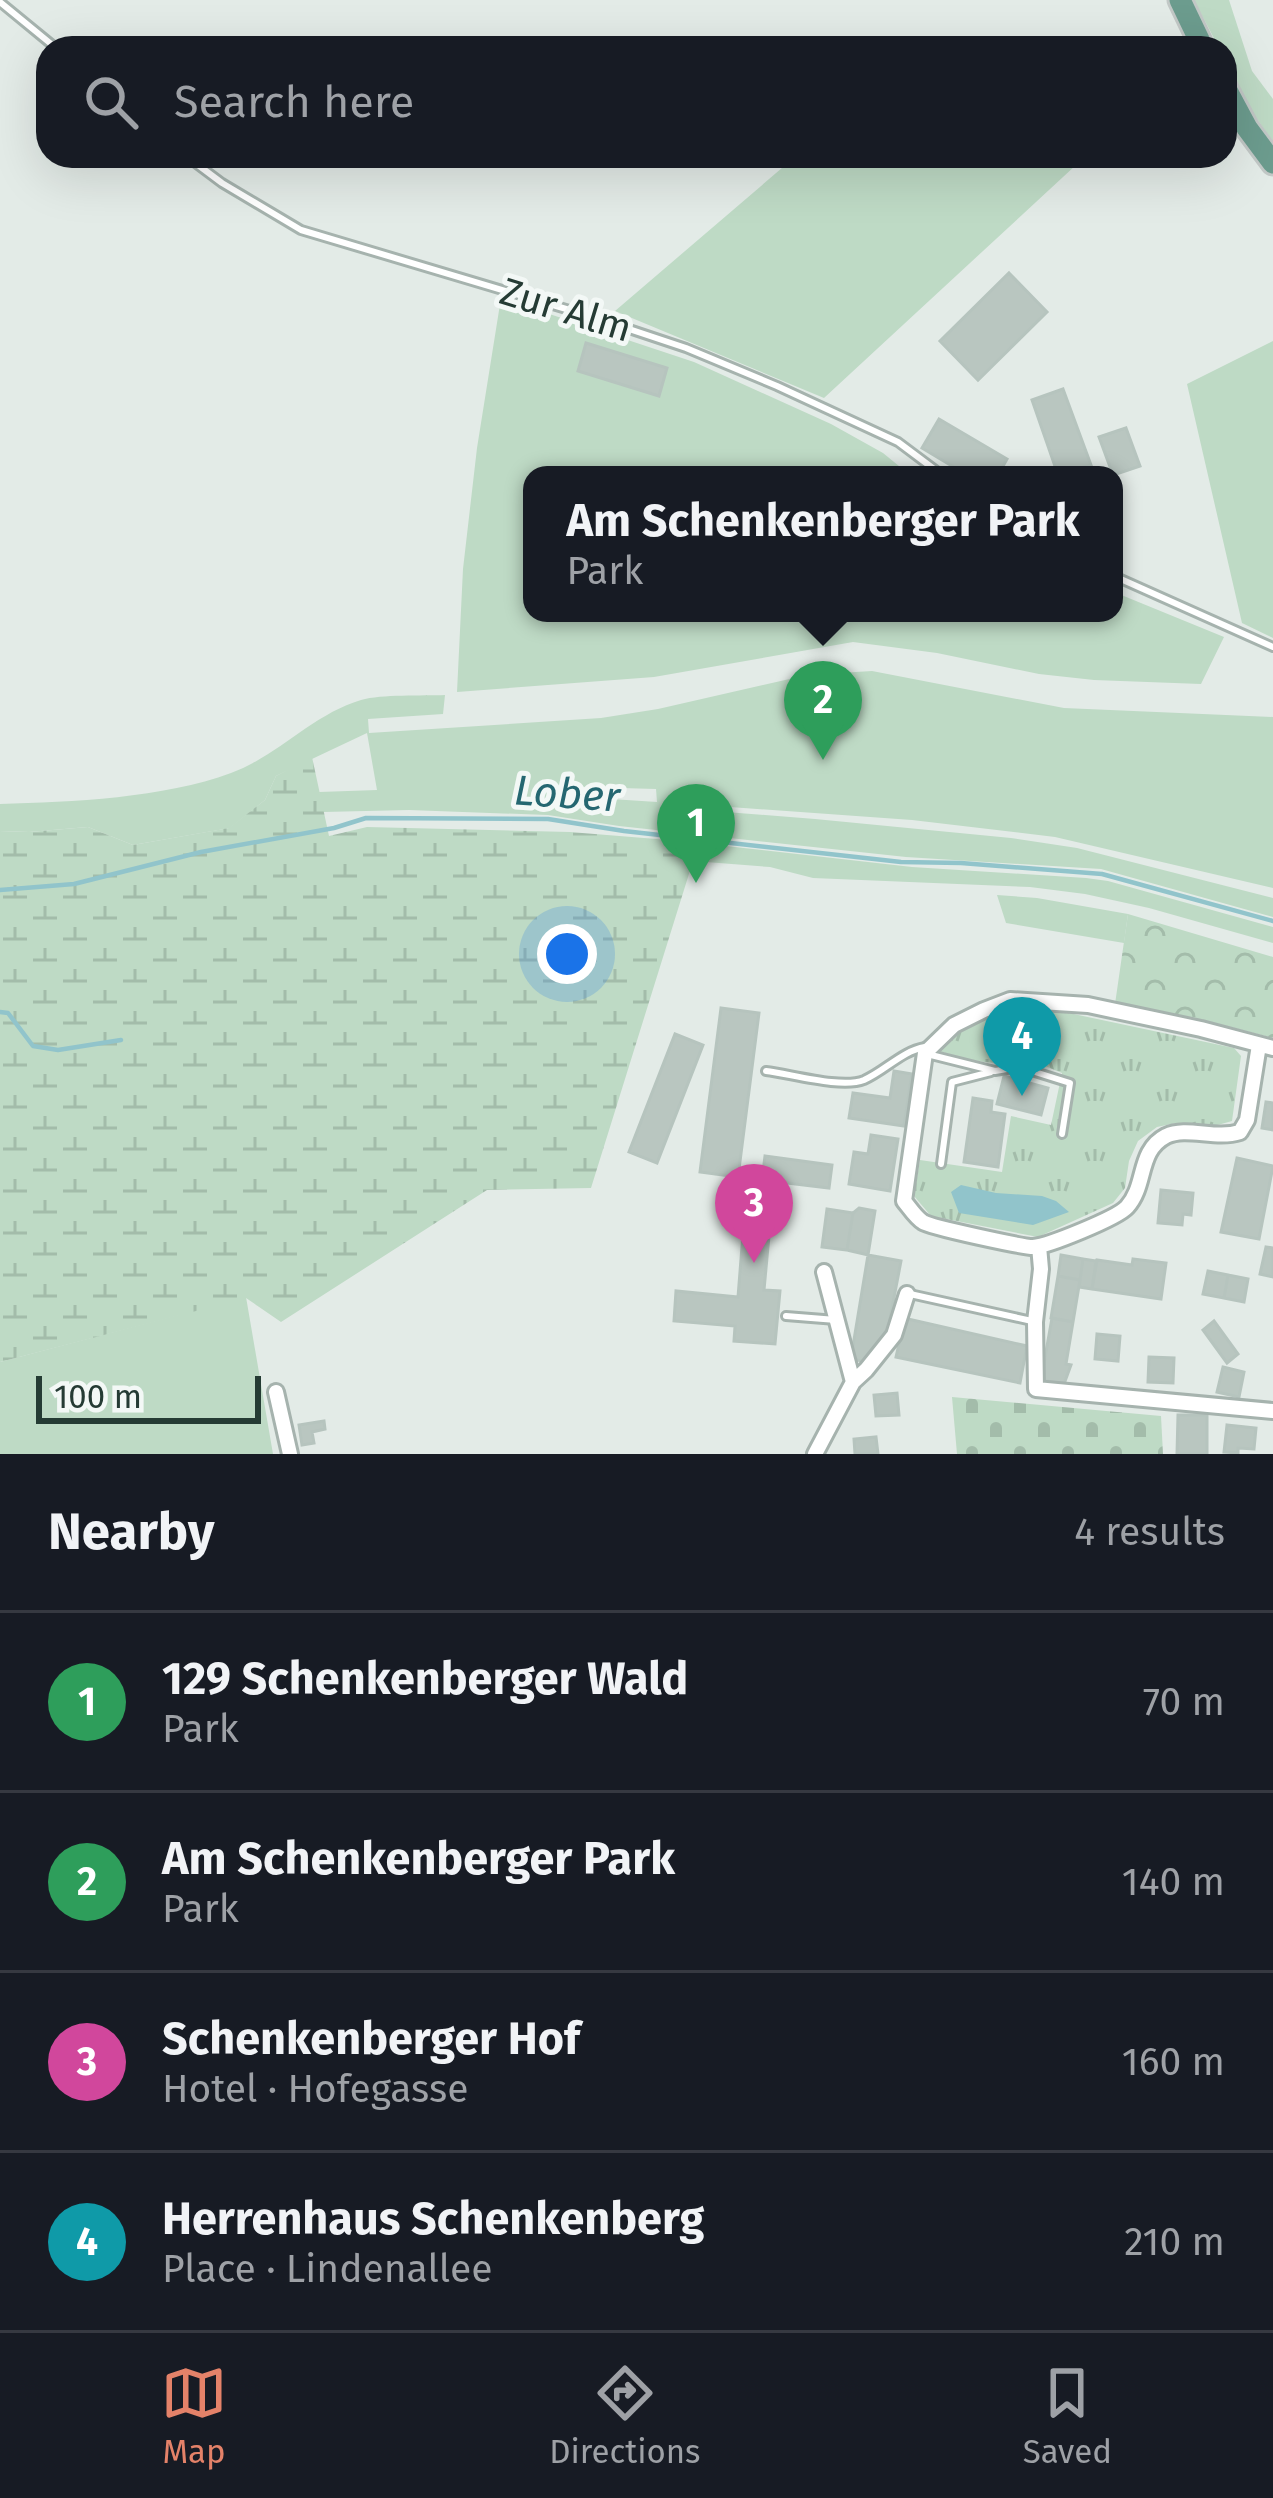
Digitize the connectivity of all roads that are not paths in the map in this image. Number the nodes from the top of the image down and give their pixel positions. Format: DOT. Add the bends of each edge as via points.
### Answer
graph roads {
  1 [pos="1180,0"];
  2 [pos="0,2"];
  3 [pos="41,36"];
  4 [pos="1198,36"];
  5 [pos="1237,109"];
  6 [pos="1273,163"];
  7 [pos="202,168"];
  8 [pos="930,466"];
  9 [pos="1123,580"];
  10 [pos="1273,647"];
  11 [pos="1266,1047"];
  12 [pos="929,1050"];
  13 [pos="766,1071"];
  14 [pos="995,1071"];
  15 [pos="1062,1134"];
  16 [pos="941,1164"];
  17 [pos="1039,1246"];
  18 [pos="824,1272"];
  19 [pos="907,1294"];
  20 [pos="786,1316"];
  21 [pos="836,1320"];
  22 [pos="1035,1322"];
  23 [pos="853,1382"];
  24 [pos="276,1392"];
  25 [pos="1273,1411"];
  26 [pos="290,1454"];
  27 [pos="814,1454"];
  1 -- 4 [label="main road"];
  2 -- 3 [label="lane"];
  5 -- 6 [label="main road"];
  7 -- 8 [label="lane, Zur Alm" via="301,230 686,348 898,442"];
  9 -- 10 [label="lane"];
  11 -- 12 [label="street" via="1088,1005 1010,1000 954,1025"];
  11 -- 17 [label="street" via="1240,1132 1167,1136 1148,1151 1138,1193 1124,1211"];
  12 -- 13 [label="lane" via="913,1049 851,1084"];
  12 -- 14 [label="lane"];
  12 -- 17 [label="street" via="904,1201 923,1222"];
  14 -- 15 [label="lane" via="1019,1067 1070,1083"];
  14 -- 16 [label="lane" via="952,1082"];
  17 -- 22 [label="street"];
  18 -- 21 [label="street"];
  19 -- 22 [label="lane"];
  19 -- 23 [label="street" via="894,1335"];
  20 -- 21 [label="lane"];
  21 -- 23 [label="street"];
  22 -- 25 [label="street" via="1036,1389"];
  23 -- 27 [label="street"];
  24 -- 26 [label="street"];
}
